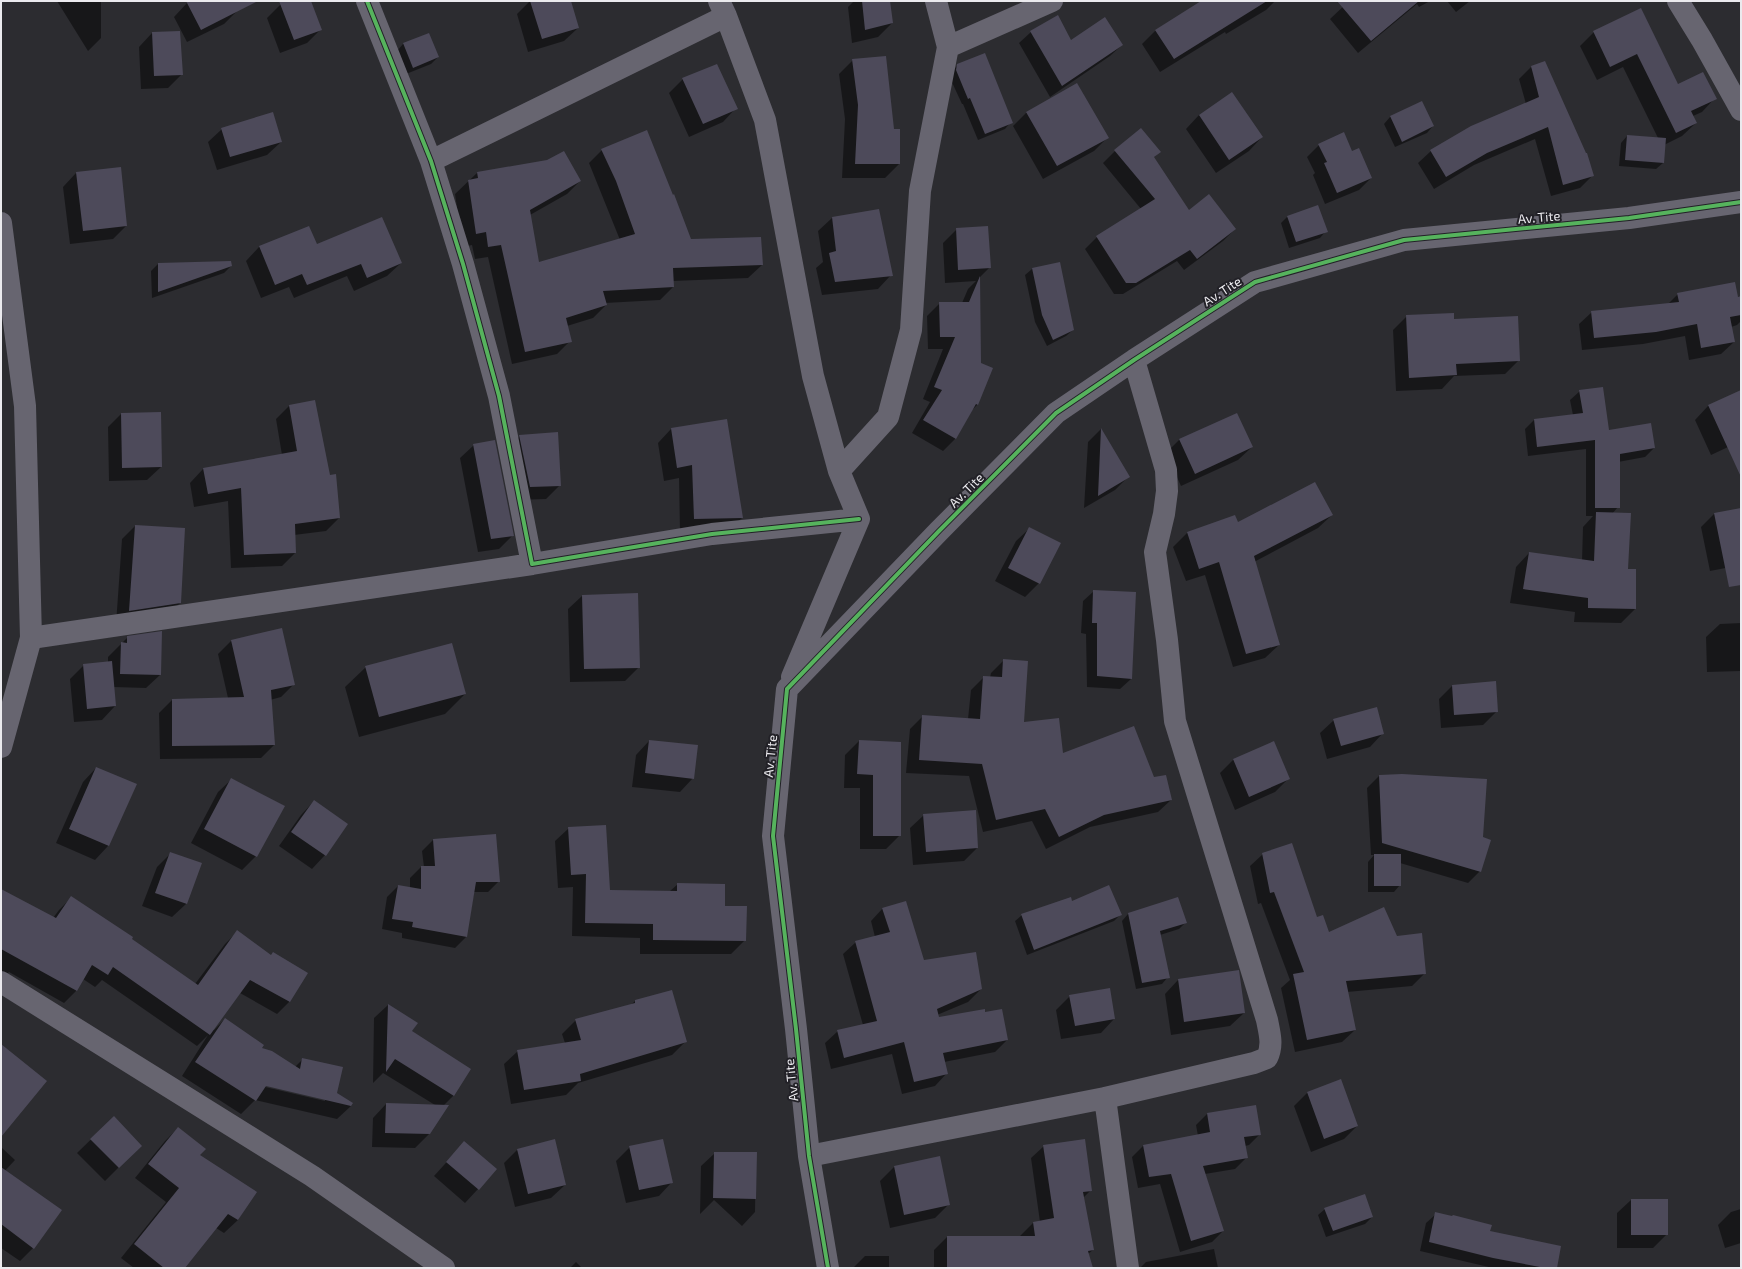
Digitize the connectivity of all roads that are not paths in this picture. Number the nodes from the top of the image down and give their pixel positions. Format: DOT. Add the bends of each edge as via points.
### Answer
graph roads {
  1 [pos="367,1"];
  2 [pos="936,1"];
  3 [pos="1052,1"];
  4 [pos="1678,1"];
  5 [pos="722,8"];
  6 [pos="948,47"];
  7 [pos="1741,110"];
  8 [pos="431,161"];
  9 [pos="1741,202"];
  10 [pos="1,223"];
  11 [pos="1134,360"];
  12 [pos="840,471"];
  13 [pos="859,519"];
  14 [pos="532,564"];
  15 [pos="31,638"];
  16 [pos="787,689"];
  17 [pos="1,747"];
  18 [pos="1,982"];
  19 [pos="1105,1098"];
  20 [pos="809,1156"];
  21 [pos="444,1268"];
  22 [pos="828,1268"];
  23 [pos="1128,1268"];
  1 -- 8 [label="street"];
  2 -- 6 [label="street"];
  3 -- 6 [label="street"];
  4 -- 7 [label="street"];
  5 -- 8 [label="street"];
  5 -- 12 [label="street" via="765,120 813,376"];
  6 -- 12 [label="street" via="920,191 911,330 888,417"];
  8 -- 14 [label="street" via="463,264 499,396"];
  9 -- 11 [label="street, Av. Tite" via="1628,218 1404,240 1256,282"];
  10 -- 15 [label="street" via="25,406"];
  11 -- 16 [label="street, Av. Tite" via="1056,413"];
  11 -- 19 [label="street" via="1166,470 1164,514 1155,552 1175,721 1267,1020 1271,1049 1267,1058 1254,1063"];
  12 -- 13 [label="street"];
  13 -- 14 [label="street" via="712,534"];
  13 -- 16 [label="street"];
  14 -- 15 [label="street"];
  15 -- 17 [label="street"];
  16 -- 20 [label="street, Av. Tite" via="773,836"];
  18 -- 21 [label="street" via="312,1176"];
  19 -- 20 [label="street"];
  19 -- 23 [label="street"];
  20 -- 22 [label="street, Av. Tite"];
}
